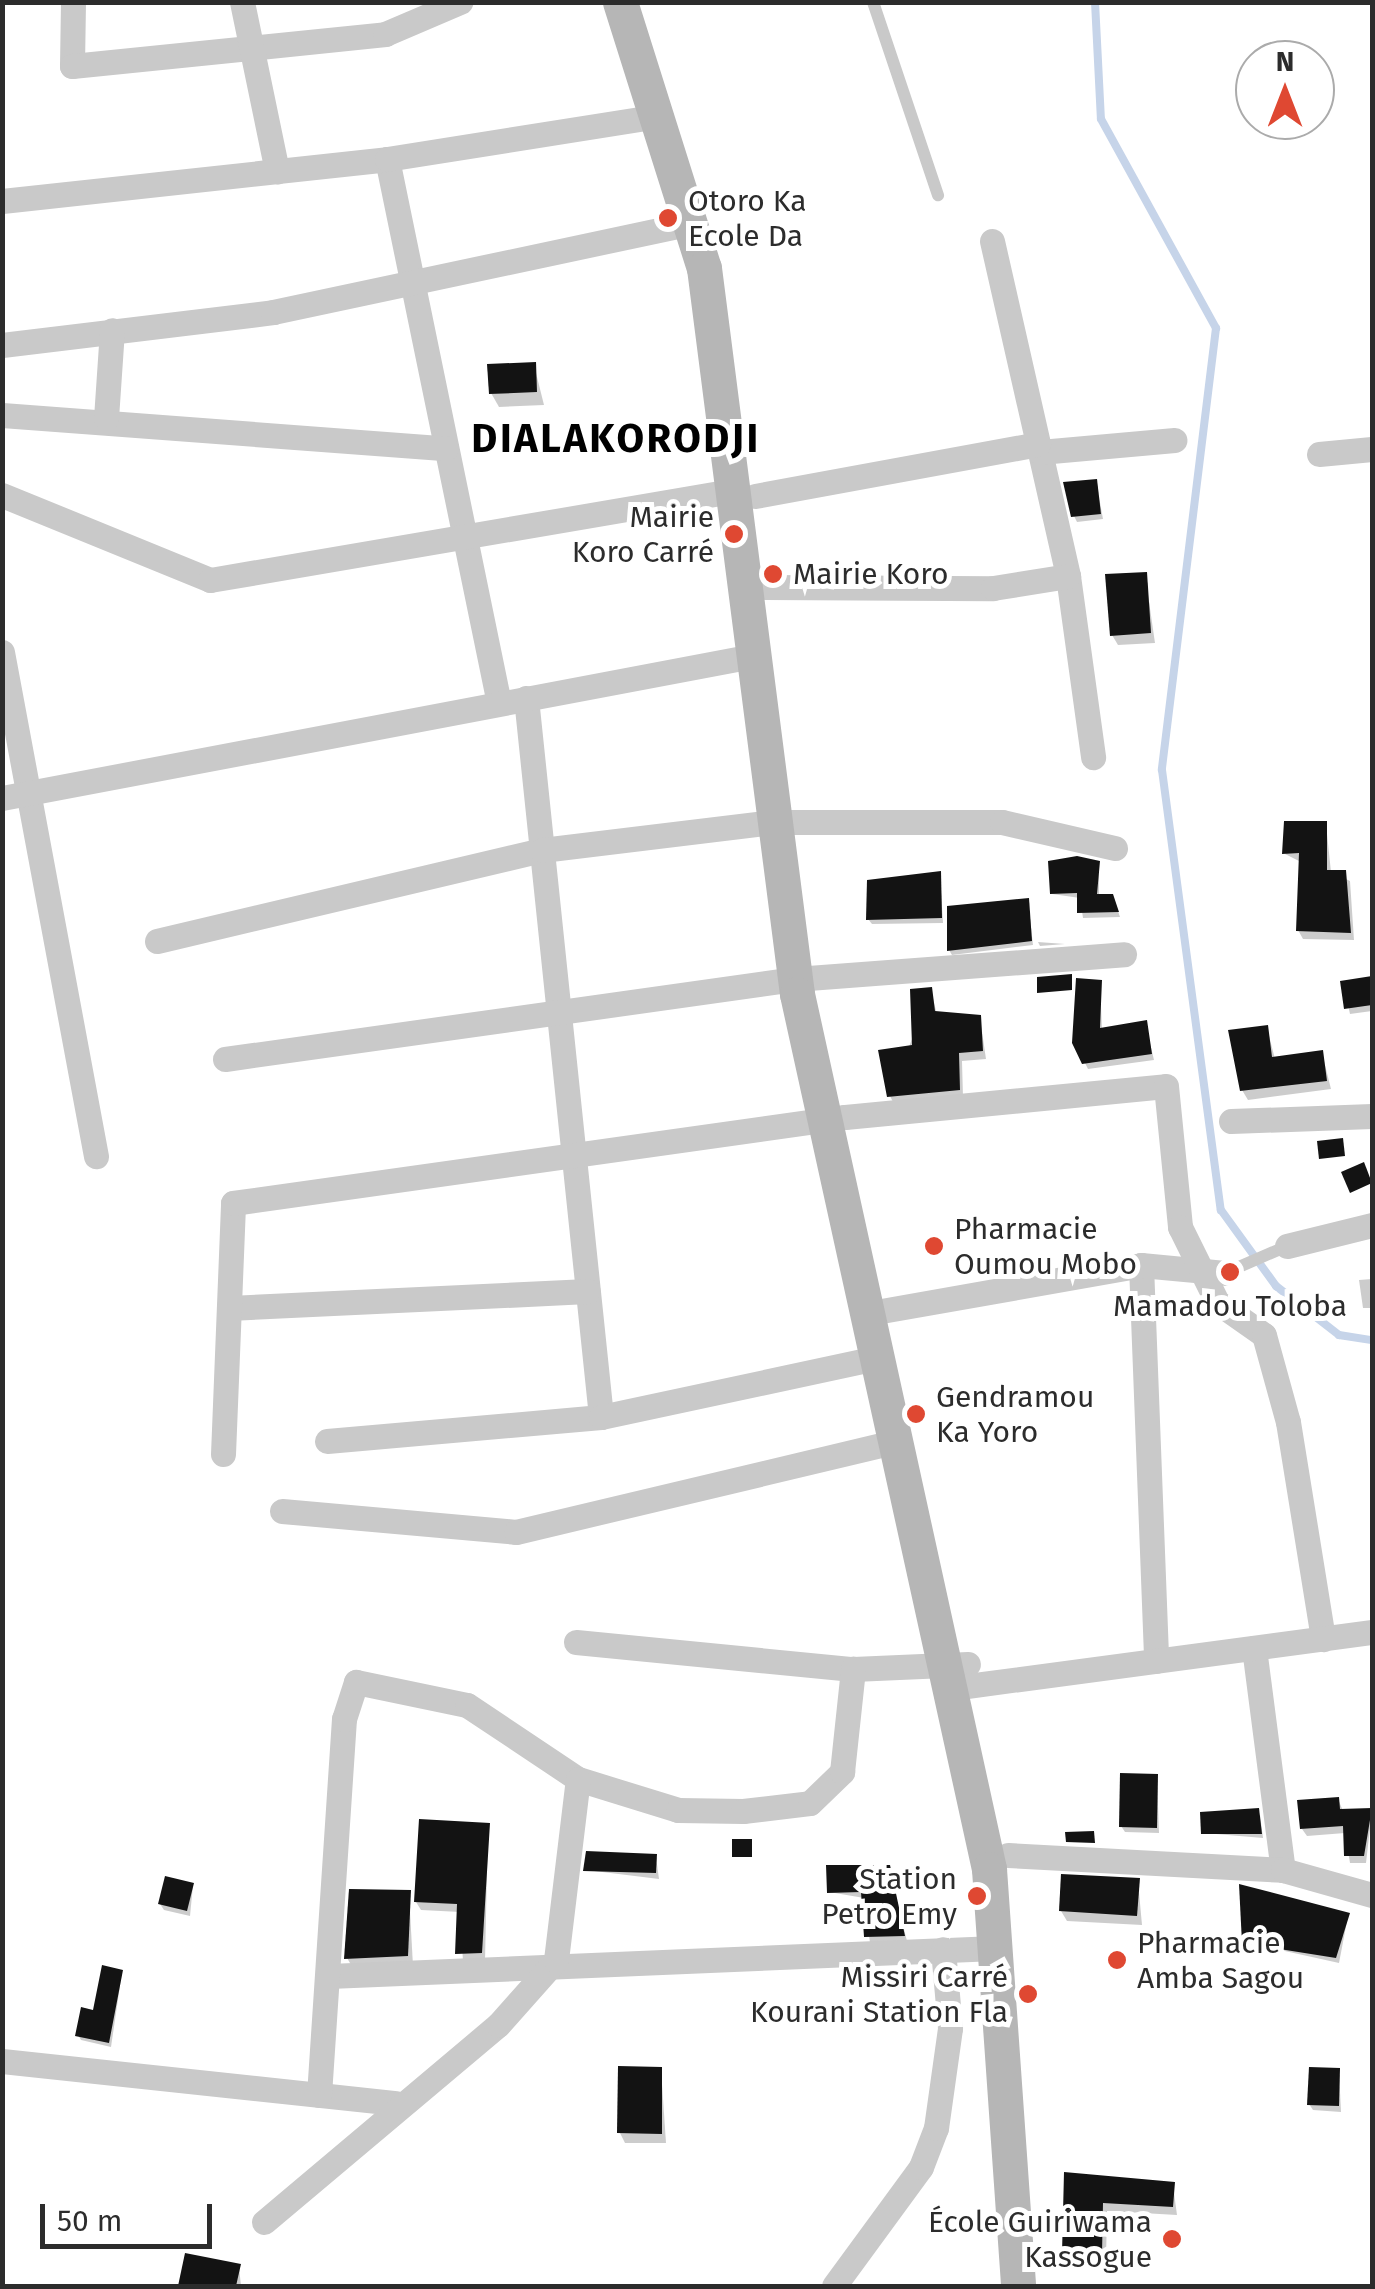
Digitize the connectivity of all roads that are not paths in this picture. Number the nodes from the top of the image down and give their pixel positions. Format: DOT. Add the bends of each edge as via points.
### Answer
graph roads {
  1 [pos="73,2"];
  2 [pos="242,2"];
  3 [pos="460,2"];
  4 [pos="620,2"];
  5 [pos="645,2"];
  6 [pos="873,2"];
  7 [pos="248,51"];
  8 [pos="659,116"];
  9 [pos="387,159"];
  10 [pos="277,171"];
  11 [pos="938,195"];
  12 [pos="2,201"];
  13 [pos="691,223"];
  14 [pos="992,242"];
  15 [pos="413,284"];
  16 [pos="112,330"];
  17 [pos="2,345"];
  18 [pos="2,415"];
  19 [pos="106,418"];
  20 [pos="1174,440"];
  21 [pos="446,448"];
  22 [pos="1039,448"];
  23 [pos="1372,449"];
  24 [pos="1319,454"];
  25 [pos="743,494"];
  26 [pos="2,495"];
  27 [pos="465,536"];
  28 [pos="1068,576"];
  29 [pos="766,587"];
  30 [pos="2,652"];
  31 [pos="753,656"];
  32 [pos="526,698"];
  33 [pos="499,703"];
  34 [pos="1093,757"];
  35 [pos="28,793"];
  36 [pos="2,798"];
  37 [pos="783,822"];
  38 [pos="1115,848"];
  39 [pos="542,850"];
  40 [pos="157,941"];
  41 [pos="1124,954"];
  42 [pos="805,979"];
  43 [pos="558,1008"];
  44 [pos="225,1059"];
  45 [pos="1372,1116"];
  46 [pos="835,1121"];
  47 [pos="1231,1121"];
  48 [pos="96,1156"];
  49 [pos="574,1160"];
  50 [pos="1372,1224"];
  51 [pos="1287,1246"];
  52 [pos="1141,1265"];
  53 [pos="1214,1272"];
  54 [pos="588,1291"];
  55 [pos="229,1308"];
  56 [pos="881,1310"];
  57 [pos="880,1357"];
  58 [pos="601,1417"];
  59 [pos="898,1441"];
  60 [pos="326,1442"];
  61 [pos="223,1454"];
  62 [pos="282,1511"];
  63 [pos="1372,1632"];
  64 [pos="1323,1639"];
  65 [pos="576,1642"];
  66 [pos="1254,1648"];
  67 [pos="1156,1661"];
  68 [pos="853,1670"];
  69 [pos="960,1676"];
  70 [pos="578,1779"];
  71 [pos="1008,1856"];
  72 [pos="1283,1870"];
  73 [pos="1372,1895"];
  74 [pos="995,1948"];
  75 [pos="943,1949"];
  76 [pos="556,1960"];
  77 [pos="329,1976"];
  78 [pos="2,2061"];
  79 [pos="320,2095"];
  80 [pos="396,2103"];
  81 [pos="264,2222"];
  82 [pos="834,2286"];
  83 [pos="1018,2286"];
  84 [pos="1037,2286"];
  1 -- 7 [label="street" via="72,66"];
  2 -- 7 [label="street"];
  3 -- 7 [label="street" via="385,34"];
  4 -- 8 [label="main road"];
  5 -- 25 [label="main road" via="724,264"];
  6 -- 11 [label="lane"];
  7 -- 10 [label="street"];
  8 -- 9 [label="street"];
  8 -- 13 [label="main road"];
  9 -- 10 [label="street"];
  9 -- 15 [label="street"];
  10 -- 12 [label="street"];
  13 -- 15 [label="street"];
  13 -- 25 [label="main road"];
  14 -- 22 [label="street"];
  15 -- 16 [label="street" via="272,312"];
  15 -- 21 [label="street"];
  16 -- 17 [label="street"];
  16 -- 19 [label="street"];
  18 -- 19 [label="street"];
  19 -- 21 [label="street"];
  20 -- 22 [label="street"];
  21 -- 27 [label="street"];
  22 -- 25 [label="street"];
  22 -- 28 [label="street"];
  23 -- 24 [label="street"];
  25 -- 27 [label="street"];
  25 -- 29 [label="main road"];
  25 -- 31 [label="main road"];
  26 -- 27 [label="street" via="210,580"];
  27 -- 33 [label="street"];
  28 -- 29 [label="street" via="993,588"];
  28 -- 34 [label="street"];
  29 -- 37 [label="main road"];
  30 -- 35 [label="street"];
  31 -- 32 [label="street"];
  31 -- 37 [label="main road"];
  32 -- 33 [label="street"];
  32 -- 39 [label="street"];
  33 -- 35 [label="street"];
  35 -- 36 [label="street"];
  35 -- 48 [label="street"];
  37 -- 38 [label="street" via="1002,822"];
  37 -- 39 [label="street"];
  37 -- 42 [label="main road"];
  39 -- 40 [label="street"];
  39 -- 43 [label="street"];
  41 -- 42 [label="street"];
  42 -- 43 [label="street"];
  42 -- 46 [label="main road"];
  43 -- 44 [label="street"];
  43 -- 49 [label="street"];
  45 -- 47 [label="street"];
  46 -- 49 [label="street"];
  46 -- 53 [label="street" via="1166,1086 1180,1226"];
  46 -- 56 [label="main road"];
  49 -- 54 [label="street"];
  49 -- 55 [label="street" via="233,1203"];
  50 -- 51 [label="street"];
  51 -- 53 [label="lane"];
  52 -- 53 [label="street"];
  52 -- 56 [label="street"];
  52 -- 67 [label="street"];
  53 -- 64 [label="street" via="1217,1302 1264,1335 1288,1422"];
  54 -- 55 [label="street"];
  54 -- 58 [label="street"];
  55 -- 61 [label="street"];
  56 -- 57 [label="main road"];
  56 -- 69 [label="main road"];
  57 -- 58 [label="street"];
  57 -- 59 [label="main road"];
  58 -- 60 [label="street"];
  59 -- 62 [label="street" via="516,1532"];
  59 -- 69 [label="main road"];
  63 -- 64 [label="street"];
  64 -- 66 [label="street"];
  65 -- 68 [label="street"];
  66 -- 67 [label="street"];
  66 -- 72 [label="street"];
  67 -- 69 [label="street"];
  68 -- 69 [label="street"];
  68 -- 70 [label="street" via="842,1772 810,1803 678,1810"];
  69 -- 71 [label="main road"];
  69 -- 74 [label="main road"];
  70 -- 76 [label="street"];
  70 -- 77 [label="street" via="468,1704 356,1682 344,1720"];
  71 -- 72 [label="street"];
  71 -- 84 [label="main road"];
  72 -- 73 [label="street"];
  74 -- 75 [label="street"];
  74 -- 83 [label="main road"];
  75 -- 76 [label="street"];
  75 -- 82 [label="street" via="950,2028 936,2128 921,2167"];
  76 -- 77 [label="street"];
  76 -- 80 [label="street" via="498,2024"];
  77 -- 79 [label="street"];
  78 -- 79 [label="street"];
  79 -- 80 [label="street"];
  80 -- 81 [label="street"];
}
